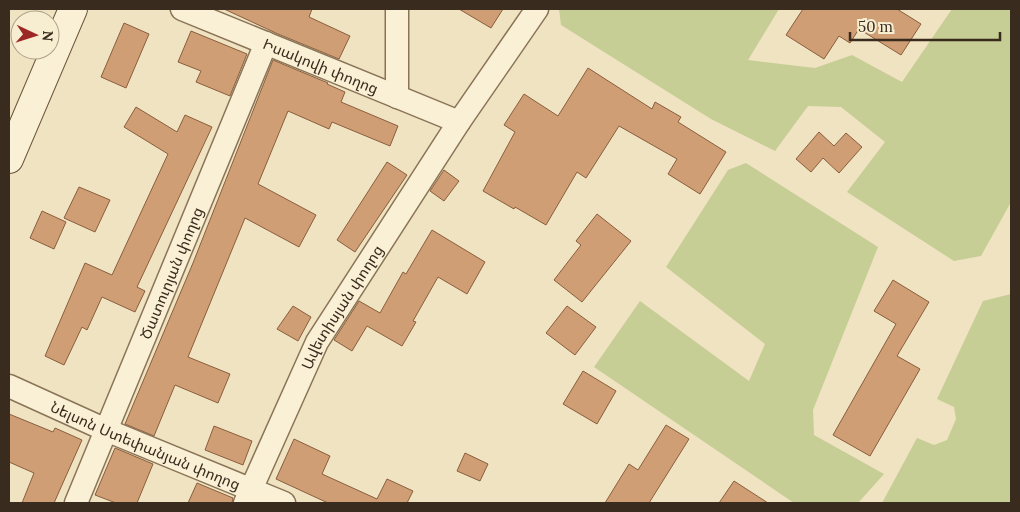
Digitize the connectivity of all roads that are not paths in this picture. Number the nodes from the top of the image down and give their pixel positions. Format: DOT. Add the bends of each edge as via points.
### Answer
graph roads {
  1 [pos="73,9"];
  2 [pos="182,9"];
  3 [pos="398,9"];
  4 [pos="537,9"];
  5 [pos="266,43"];
  6 [pos="397,96"];
  7 [pos="459,122"];
  8 [pos="9,159"];
  9 [pos="9,386"];
  10 [pos="106,430"];
  11 [pos="248,496"];
  12 [pos="76,503"];
  13 [pos="284,503"];
  1 -- 8 [label="main road"];
  2 -- 5 [label="street, Իսակովի փողոց"];
  3 -- 6 [label="street"];
  4 -- 7 [label="street, Ավետիսյան փողոց"];
  5 -- 6 [label="street, Իսակովի փողոց"];
  5 -- 10 [label="street, Ծատուրյան փողոց"];
  6 -- 7 [label="street, Իսակովի փողոց"];
  7 -- 11 [label="street, Ավետիսյան փողոց" via="317,342"];
  9 -- 10 [label="street, Նելսոն Ստեփանյան փողոց"];
  10 -- 11 [label="street, Նելսոն Ստեփանյան փողոց"];
  10 -- 12 [label="street, Ծատուրյան փողոց"];
  11 -- 13 [label="street, Նելսոն Ստեփանյան փողոց"];
}
